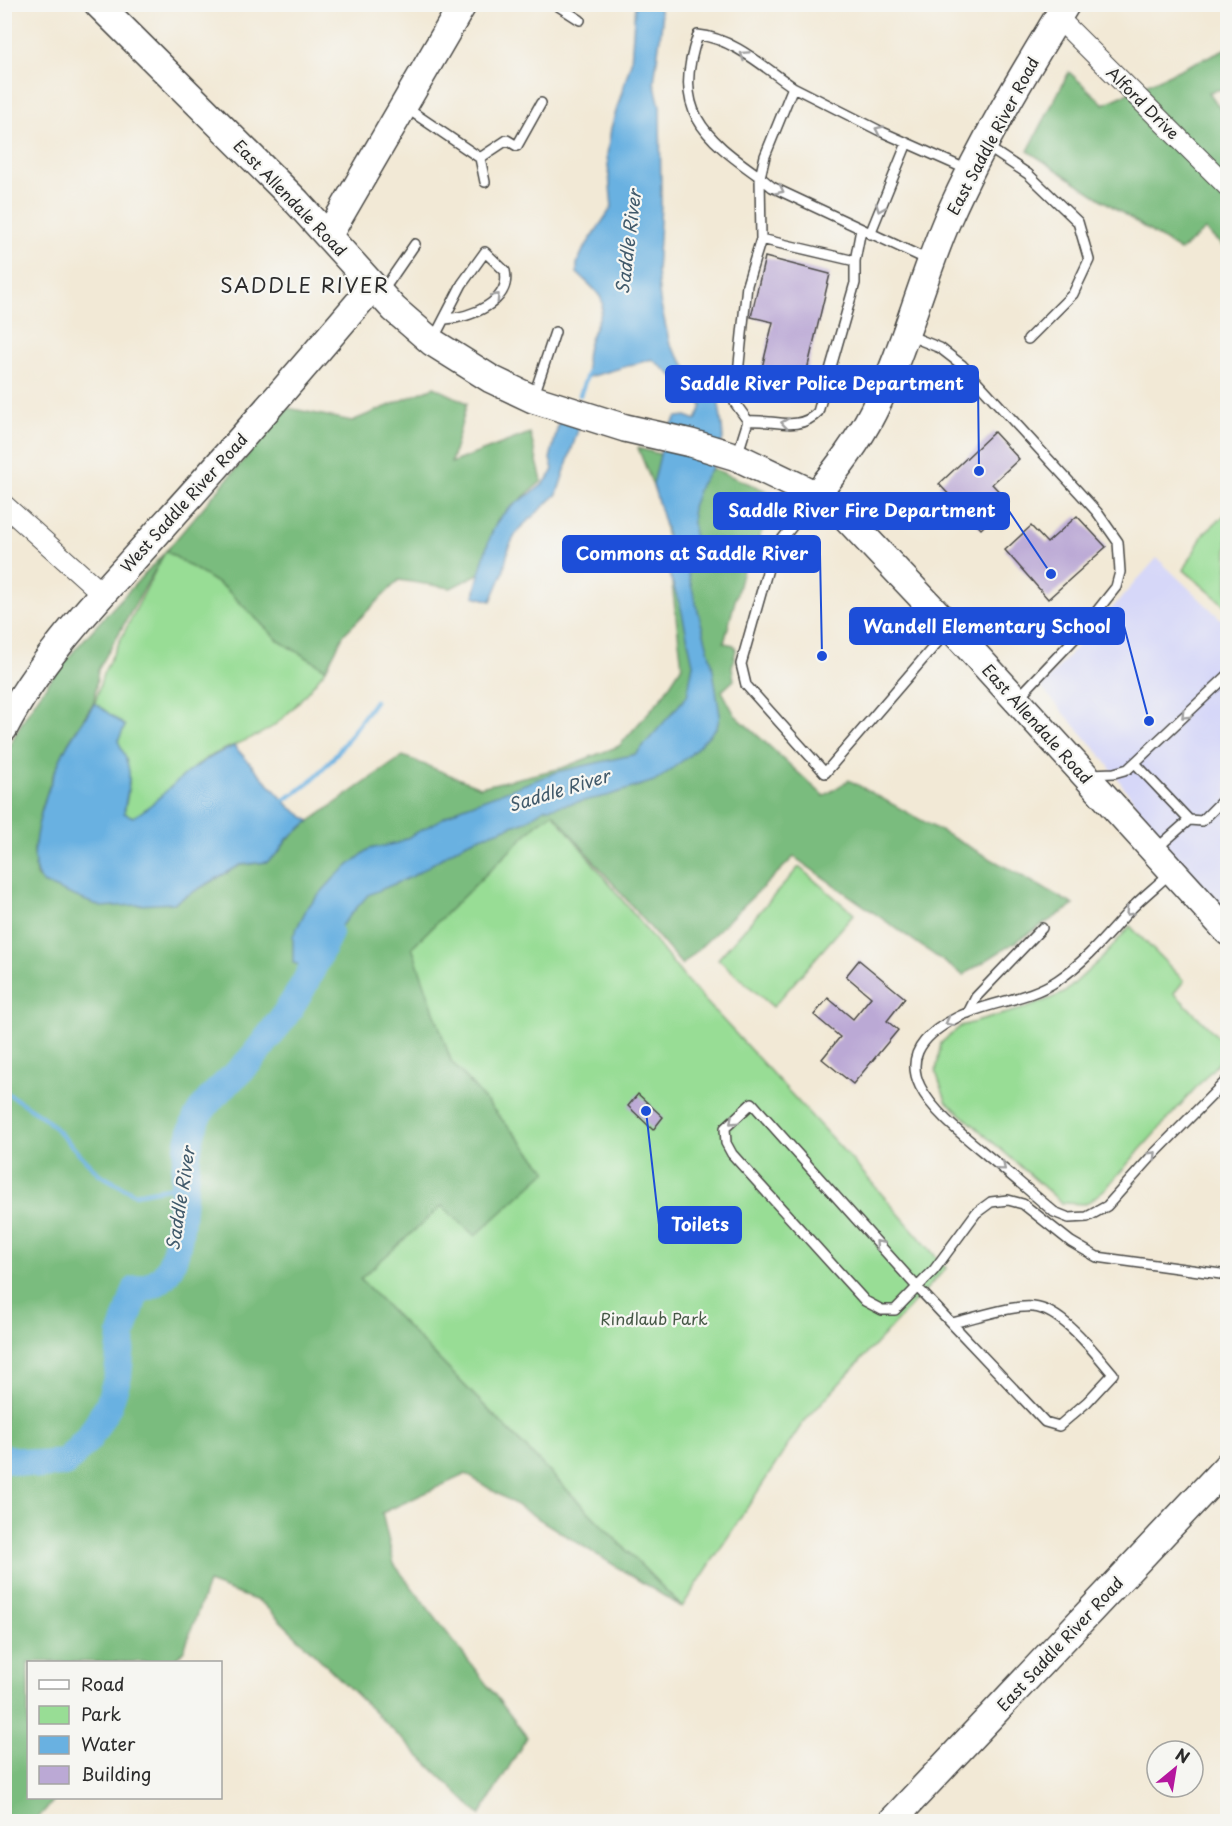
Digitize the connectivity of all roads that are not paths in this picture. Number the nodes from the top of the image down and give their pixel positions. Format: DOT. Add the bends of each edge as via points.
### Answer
graph roads {
  1 [pos="98,4"];
  2 [pos="463,4"];
  3 [pos="555,4"];
  4 [pos="1062,11"];
  5 [pos="580,20"];
  6 [pos="793,87"];
  7 [pos="541,103"];
  8 [pos="404,105"];
  9 [pos="907,143"];
  10 [pos="984,144"];
  11 [pos="480,158"];
  12 [pos="970,171"];
  13 [pos="760,177"];
  14 [pos="485,182"];
  15 [pos="1227,188"];
  16 [pos="865,231"];
  17 [pos="328,236"];
  18 [pos="760,239"];
  19 [pos="415,244"];
  20 [pos="855,261"];
  21 [pos="931,261"];
  22 [pos="377,290"];
  23 [pos="446,319"];
  24 [pos="555,332"];
  25 [pos="905,334"];
  26 [pos="1028,339"];
  27 [pos="432,342"];
  28 [pos="532,399"];
  29 [pos="748,421"];
  30 [pos="729,455"];
  31 [pos="816,495"];
  32 [pos="4,505"];
  33 [pos="103,594"];
  34 [pos="950,627"];
  35 [pos="1227,675"];
  36 [pos="1016,700"];
  37 [pos="4,728"];
  38 [pos="1135,763"];
  39 [pos="1081,774"];
  40 [pos="1227,795"];
  41 [pos="1189,820"];
  42 [pos="1153,852"];
  43 [pos="1172,872"];
  44 [pos="1042,928"];
  45 [pos="1227,932"];
  46 [pos="968,1013"];
  47 [pos="1227,1079"];
  48 [pos="1227,1275"];
  49 [pos="918,1288"];
  50 [pos="952,1323"];
  51 [pos="1227,1465"];
  52 [pos="891,1821"];
  1 -- 17 [label="main road, East Allendale Road"];
  2 -- 8 [label="main road"];
  3 -- 5 [label="lane"];
  4 -- 10 [label="main road, East Saddle River Road"];
  4 -- 15 [label="street, Alford Drive"];
  9 -- 6 [label="lane, one-way"];
  6 -- 13 [label="lane"];
  6 -- 13 [label="lane, one-way" via="726,43 698,35 689,61 688,95 700,127"];
  7 -- 11 [label="lane" via="517,146 507,140"];
  8 -- 11 [label="lane"];
  8 -- 17 [label="main road"];
  9 -- 12 [label="lane"];
  9 -- 16 [label="lane, one-way"];
  10 -- 12 [label="main road, East Saddle River Road"];
  10 -- 26 [label="lane" via="1028,174 1078,222 1089,260 1073,294"];
  11 -- 14 [label="lane"];
  12 -- 21 [label="main road, East Saddle River Road"];
  13 -- 16 [label="lane, one-way" via="772,187"];
  13 -- 18 [label="lane"];
  16 -- 20 [label="lane"];
  16 -- 21 [label="lane"];
  17 -- 22 [label="main road, East Allendale Road"];
  18 -- 20 [label="lane"];
  18 -- 29 [label="lane" via="747,285 735,404"];
  19 -- 22 [label="lane"];
  20 -- 29 [label="lane, one-way" via="855,283 818,412 808,422 797,425"];
  21 -- 25 [label="main road, East Saddle River Road"];
  22 -- 27 [label="main road, East Allendale Road"];
  22 -- 33 [label="main road, West Saddle River Road"];
  23 -- 23 [label="lane, one-way" via="470,315 502,292 505,271 485,252 462,284"];
  23 -- 27 [label="lane"];
  24 -- 28 [label="lane"];
  25 -- 31 [label="main road, East Saddle River Road" via="872,415"];
  25 -- 36 [label="lane" via="940,348 962,365 1096,512 1118,542 1120,572 1116,587 1078,635"];
  27 -- 28 [label="main road, East Allendale Road"];
  28 -- 30 [label="main road, East Allendale Road"];
  29 -- 30 [label="lane"];
  30 -- 31 [label="main road, East Allendale Road"];
  31 -- 34 [label="main road, East Allendale Road" via="849,520"];
  31 -- 34 [label="lane" via="773,552 741,664 746,685 825,773"];
  32 -- 33 [label="street"];
  33 -- 37 [label="main road, West Saddle River Road" via="38,672"];
  34 -- 36 [label="main road, East Allendale Road"];
  35 -- 38 [label="lane, one-way"];
  36 -- 39 [label="main road, East Allendale Road"];
  38 -- 39 [label="lane" via="1114,773"];
  38 -- 41 [label="lane"];
  39 -- 42 [label="main road, East Allendale Road"];
  40 -- 41 [label="lane" via="1202,821"];
  41 -- 42 [label="lane"];
  42 -- 43 [label="main road, East Allendale Road"];
  43 -- 45 [label="main road, East Allendale Road"];
  43 -- 46 [label="lane, one-way" via="1058,980 1032,994"];
  44 -- 46 [label="lane" via="976,997"];
  46 -- 47 [label="lane, one-way" via="937,1029 923,1045 916,1066 918,1084 930,1106 953,1127 1054,1212 1069,1218 1088,1217 1107,1206"];
  48 -- 49 [label="lane" via="1097,1257 1023,1204 1008,1200 991,1202 976,1213"];
  49 -- 49 [label="lane, one-way" via="752,1103 725,1128 732,1154 865,1301 882,1310 895,1310"];
  49 -- 50 [label="lane"];
  50 -- 50 [label="lane" via="1032,1306 1047,1309 1062,1319 1113,1374 1059,1426 1045,1422"];
  51 -- 52 [label="main road, East Saddle River Road"];
}
